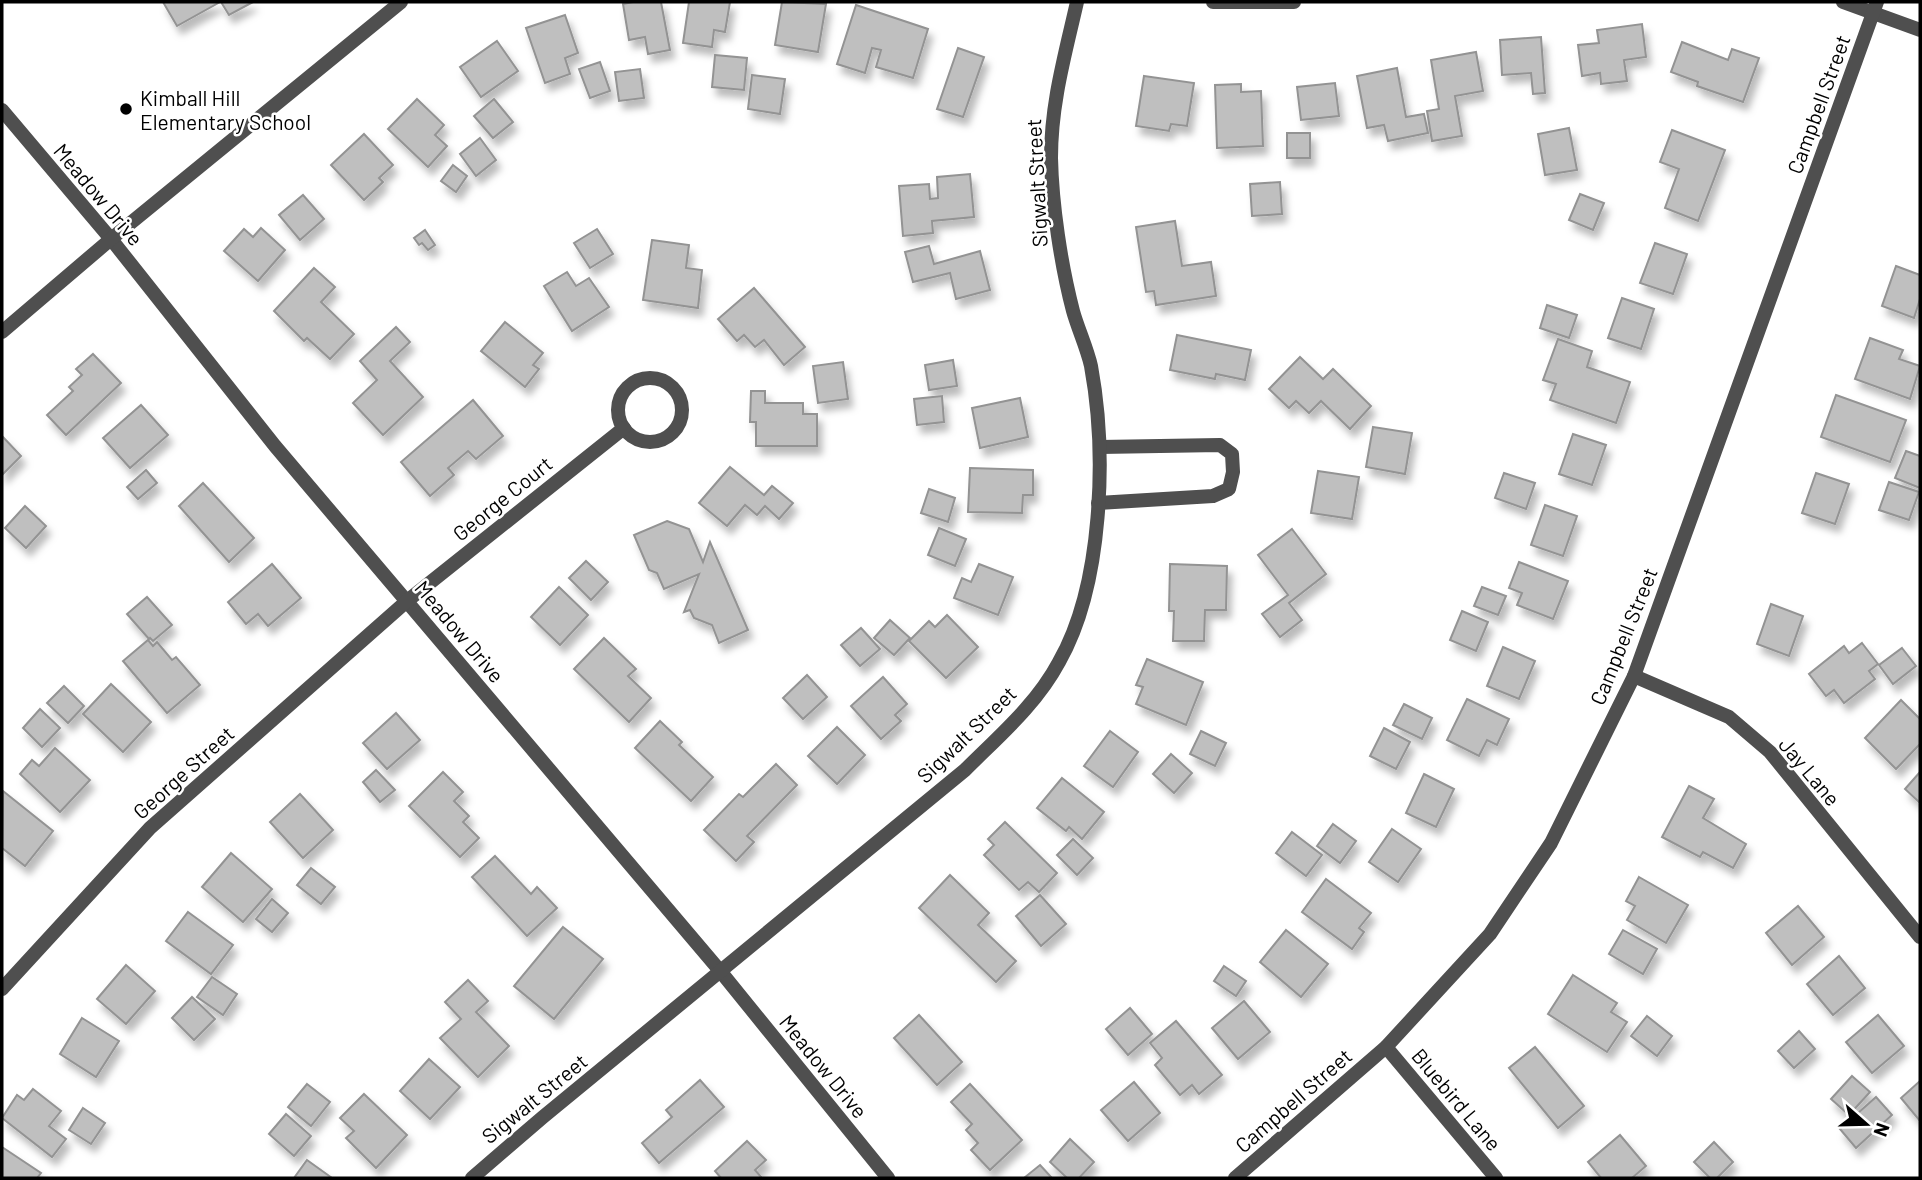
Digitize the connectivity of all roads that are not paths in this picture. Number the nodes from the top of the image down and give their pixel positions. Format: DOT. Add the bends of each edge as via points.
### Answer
graph roads {
  1 [pos="401,2"];
  2 [pos="1077,2"];
  3 [pos="1213,2"];
  4 [pos="1294,2"];
  5 [pos="1843,2"];
  6 [pos="1875,7"];
  7 [pos="1920,30"];
  8 [pos="2,110"];
  9 [pos="111,239"];
  10 [pos="2,332"];
  11 [pos="624,428"];
  12 [pos="1100,447"];
  13 [pos="1098,503"];
  14 [pos="407,601"];
  15 [pos="1634,676"];
  16 [pos="1920,937"];
  17 [pos="721,972"];
  18 [pos="2,989"];
  19 [pos="1386,1047"];
  20 [pos="472,1178"];
  21 [pos="888,1178"];
  22 [pos="1234,1178"];
  23 [pos="1496,1178"];
  1 -- 9 [label="street"];
  2 -- 12 [label="street, Sigwalt Street" via="1053,109 1051,161 1062,259 1090,365"];
  3 -- 4 [label="street"];
  5 -- 6 [label="street"];
  6 -- 7 [label="street"];
  6 -- 15 [label="street, Campbell Street"];
  8 -- 9 [label="street, Meadow Drive"];
  9 -- 10 [label="street"];
  9 -- 14 [label="street, Meadow Drive" via="275,446"];
  11 -- 11 [label="street" via="640,440 661,440 677,426 682,406 672,387 654,378 634,382 620,398"];
  11 -- 14 [label="street, George Court"];
  12 -- 13 [label="street, Sigwalt Street"];
  12 -- 13 [label="street" via="1220,445 1231,454 1233,472 1229,489 1213,496"];
  13 -- 17 [label="street, Sigwalt Street" via="1089,582 1076,628 1028,708 965,769"];
  14 -- 17 [label="street, Meadow Drive"];
  14 -- 18 [label="street, George Street" via="150,828"];
  15 -- 16 [label="street, Jay Lane" via="1729,717 1770,752"];
  15 -- 19 [label="street, Campbell Street" via="1543,855 1490,934"];
  17 -- 20 [label="street, Sigwalt Street"];
  17 -- 21 [label="street, Meadow Drive"];
  19 -- 22 [label="street, Campbell Street"];
  19 -- 23 [label="street, Bluebird Lane"];
}
